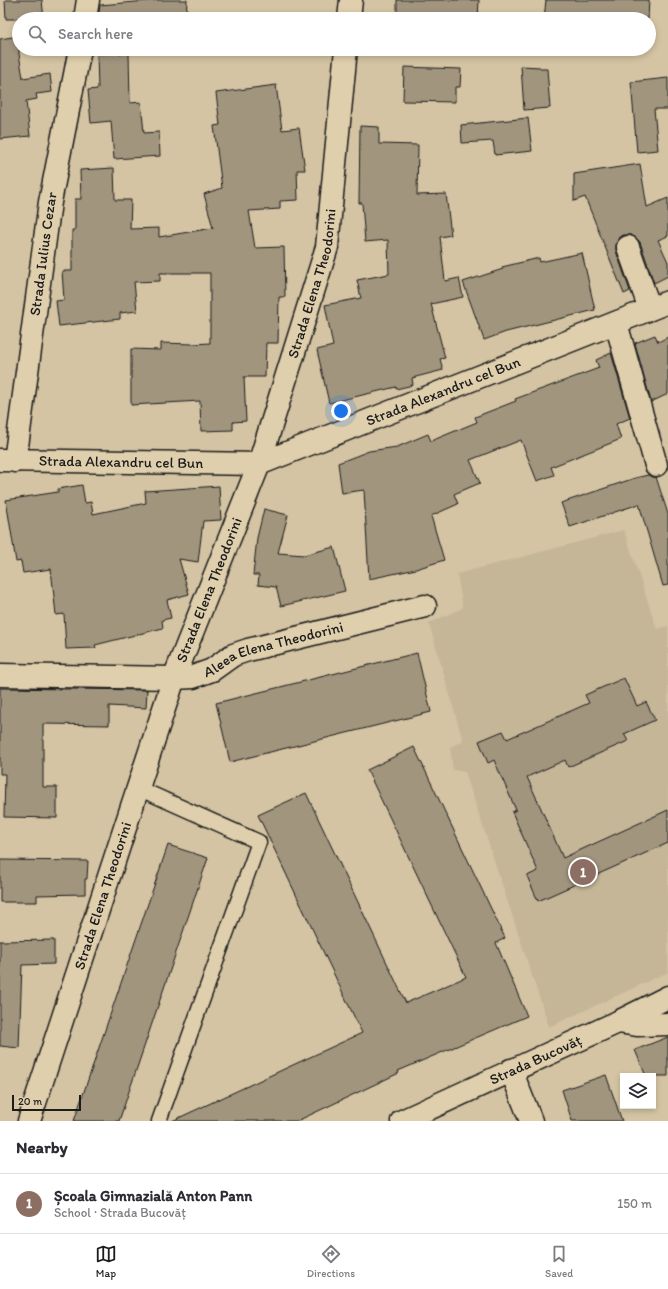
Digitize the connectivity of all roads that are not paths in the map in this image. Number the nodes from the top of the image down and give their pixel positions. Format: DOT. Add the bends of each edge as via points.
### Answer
graph roads {
  1 [pos="88,0"];
  2 [pos="350,0"];
  3 [pos="86,12"];
  4 [pos="349,12"];
  5 [pos="79,56"];
  6 [pos="345,56"];
  7 [pos="628,247"];
  8 [pos="659,305"];
  9 [pos="616,323"];
  10 [pos="7,460"];
  11 [pos="259,464"];
  12 [pos="656,465"];
  13 [pos="425,606"];
  14 [pos="0,675"];
  15 [pos="174,678"];
  16 [pos="138,788"];
  17 [pos="668,997"];
  18 [pos="618,1022"];
  19 [pos="668,1024"];
  20 [pos="511,1070"];
  21 [pos="29,1121"];
  22 [pos="159,1121"];
  23 [pos="402,1121"];
  24 [pos="531,1121"];
  1 -- 3 [label="street"];
  2 -- 4 [label="street"];
  5 -- 10 [label="street, Strada Iulius Cezar" via="50,202"];
  6 -- 11 [label="street, Strada Elena Theodorini" via="327,247"];
  7 -- 8 [label="street"];
  8 -- 9 [label="street, Strada Alexandru cel Bun"];
  9 -- 11 [label="street, Strada Alexandru cel Bun"];
  9 -- 12 [label="street"];
  10 -- 11 [label="street, Strada Alexandru cel Bun"];
  11 -- 15 [label="street, Strada Elena Theodorini"];
  13 -- 15 [label="street, Aleea Elena Theodorini" via="248,650 233,655 212,670 193,677"];
  14 -- 15 [label="street, Aleea Elena Theodorini"];
  15 -- 16 [label="street, Strada Elena Theodorini"];
  16 -- 21 [label="street, Strada Elena Theodorini"];
  16 -- 22 [label="lane" via="259,842"];
  17 -- 18 [label="street, Strada Bucovăț"];
  18 -- 19 [label="street" via="637,1025"];
  18 -- 20 [label="street, Strada Bucovăț"];
  20 -- 23 [label="street, Strada Bucovăț"];
  20 -- 24 [label="street"];
}
